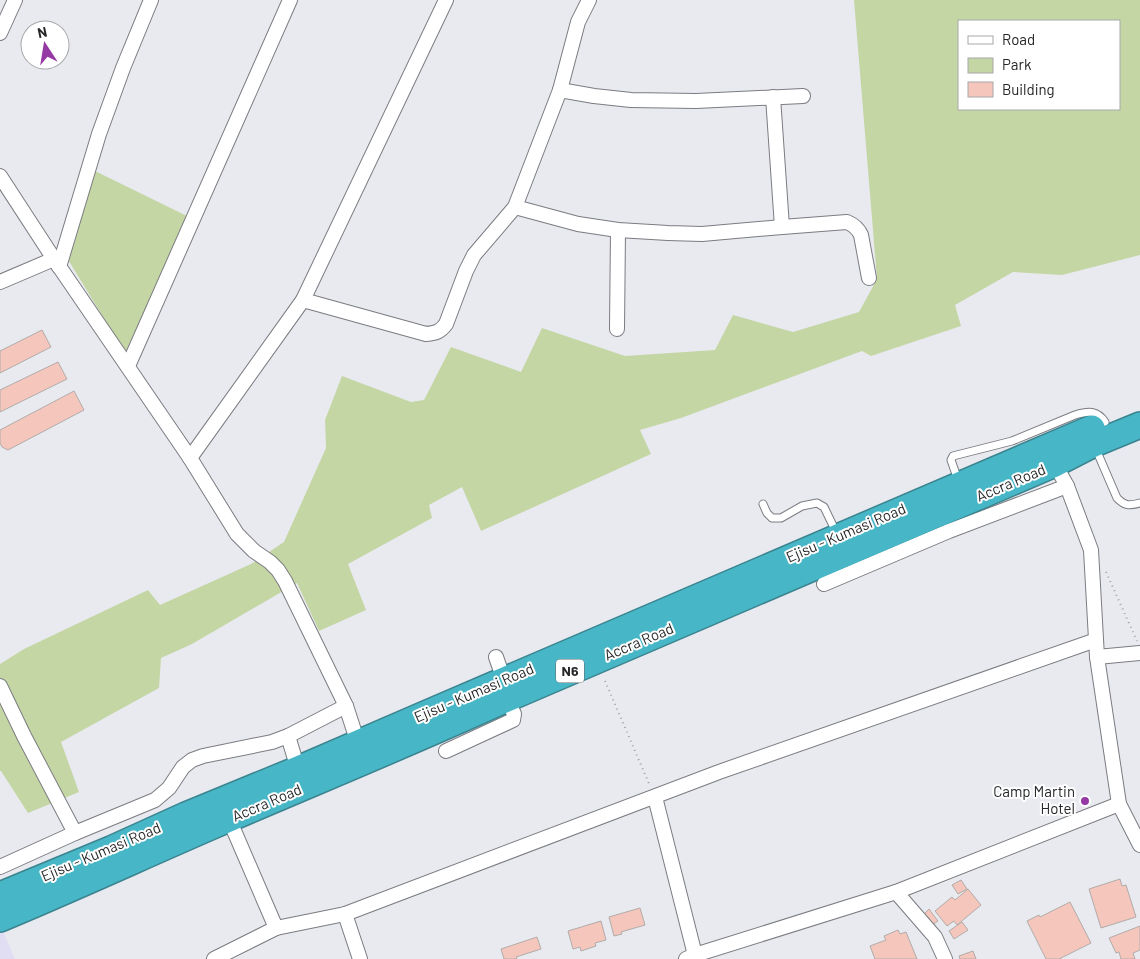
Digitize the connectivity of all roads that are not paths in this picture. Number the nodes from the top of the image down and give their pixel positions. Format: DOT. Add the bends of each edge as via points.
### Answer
graph roads {
  1 [pos="15,0"];
  2 [pos="151,0"];
  3 [pos="290,0"];
  4 [pos="446,0"];
  5 [pos="589,0"];
  6 [pos="0,33"];
  7 [pos="560,90"];
  8 [pos="803,96"];
  9 [pos="773,98"];
  10 [pos="0,176"];
  11 [pos="516,206"];
  12 [pos="782,227"];
  13 [pos="618,230"];
  14 [pos="56,263"];
  15 [pos="869,278"];
  16 [pos="0,282"];
  17 [pos="303,300"];
  18 [pos="617,329"];
  19 [pos="128,366"];
  20 [pos="1140,408"];
  21 [pos="1140,425"];
  22 [pos="1094,444"];
  23 [pos="190,458"];
  24 [pos="1055,464"];
  25 [pos="1067,486"];
  26 [pos="1140,503"];
  27 [pos="763,504"];
  28 [pos="838,537"];
  29 [pos="824,584"];
  30 [pos="1096,640"];
  31 [pos="1140,653"];
  32 [pos="1097,657"];
  33 [pos="502,678"];
  34 [pos="0,686"];
  35 [pos="346,706"];
  36 [pos="288,736"];
  37 [pos="358,743"];
  38 [pos="446,750"];
  39 [pos="298,769"];
  40 [pos="655,797"];
  41 [pos="1119,804"];
  42 [pos="229,819"];
  43 [pos="75,833"];
  44 [pos="1140,845"];
  45 [pos="0,867"];
  46 [pos="896,892"];
  47 [pos="0,895"];
  48 [pos="345,914"];
  49 [pos="0,920"];
  50 [pos="276,928"];
  51 [pos="691,957"];
  52 [pos="214,959"];
  53 [pos="360,959"];
  54 [pos="945,959"];
  1 -- 6 [label="street"];
  2 -- 14 [label="street" via="99,134"];
  3 -- 19 [label="street"];
  4 -- 17 [label="street"];
  5 -- 7 [label="street" via="578,22"];
  7 -- 9 [label="street" via="631,100"];
  7 -- 11 [label="street"];
  8 -- 9 [label="street"];
  9 -- 12 [label="street"];
  10 -- 14 [label="street"];
  11 -- 13 [label="street" via="578,224"];
  11 -- 17 [label="street" via="474,255 441,331 426,334"];
  12 -- 13 [label="street" via="702,234"];
  12 -- 15 [label="street" via="847,222 854,225 861,235"];
  13 -- 18 [label="street"];
  14 -- 16 [label="street"];
  14 -- 19 [label="street"];
  17 -- 23 [label="street"];
  19 -- 23 [label="street"];
  20 -- 28 [label="highway, Ejisu - Kumasi Road / N6"];
  21 -- 22 [label="highway, Accra Road / N6"];
  22 -- 24 [label="highway, Accra Road / N6"];
  22 -- 26 [label="lane" via="1117,498 1123,504"];
  23 -- 35 [label="street" via="237,534 278,570"];
  24 -- 25 [label="street"];
  24 -- 33 [label="highway, Accra Road / N6"];
  25 -- 29 [label="street"];
  25 -- 30 [label="street" via="1091,550"];
  27 -- 28 [label="lane" via="772,518 781,518 802,506 816,503 824,507"];
  28 -- 33 [label="highway, Ejisu - Kumasi Road / N6"];
  30 -- 32 [label="street"];
  30 -- 40 [label="street"];
  31 -- 32 [label="street"];
  32 -- 41 [label="street"];
  33 -- 37 [label="highway, Ejisu - Kumasi Road / N6"];
  33 -- 38 [label="street" via="513,720"];
  33 -- 42 [label="highway, Accra Road / N6" via="427,735"];
  34 -- 43 [label="street"];
  35 -- 36 [label="street"];
  35 -- 37 [label="street"];
  36 -- 39 [label="street"];
  36 -- 43 [label="street" via="192,760 155,800"];
  37 -- 39 [label="highway, Ejisu - Kumasi Road / N6"];
  39 -- 47 [label="highway, Ejisu - Kumasi Road / N6"];
  40 -- 48 [label="street"];
  40 -- 51 [label="street"];
  41 -- 44 [label="street"];
  41 -- 46 [label="street"];
  42 -- 49 [label="highway, Accra Road / N6"];
  42 -- 50 [label="street"];
  43 -- 45 [label="street"];
  46 -- 51 [label="street"];
  46 -- 54 [label="street" via="935,937"];
  48 -- 50 [label="street"];
  48 -- 53 [label="street"];
  50 -- 52 [label="street"];
}
